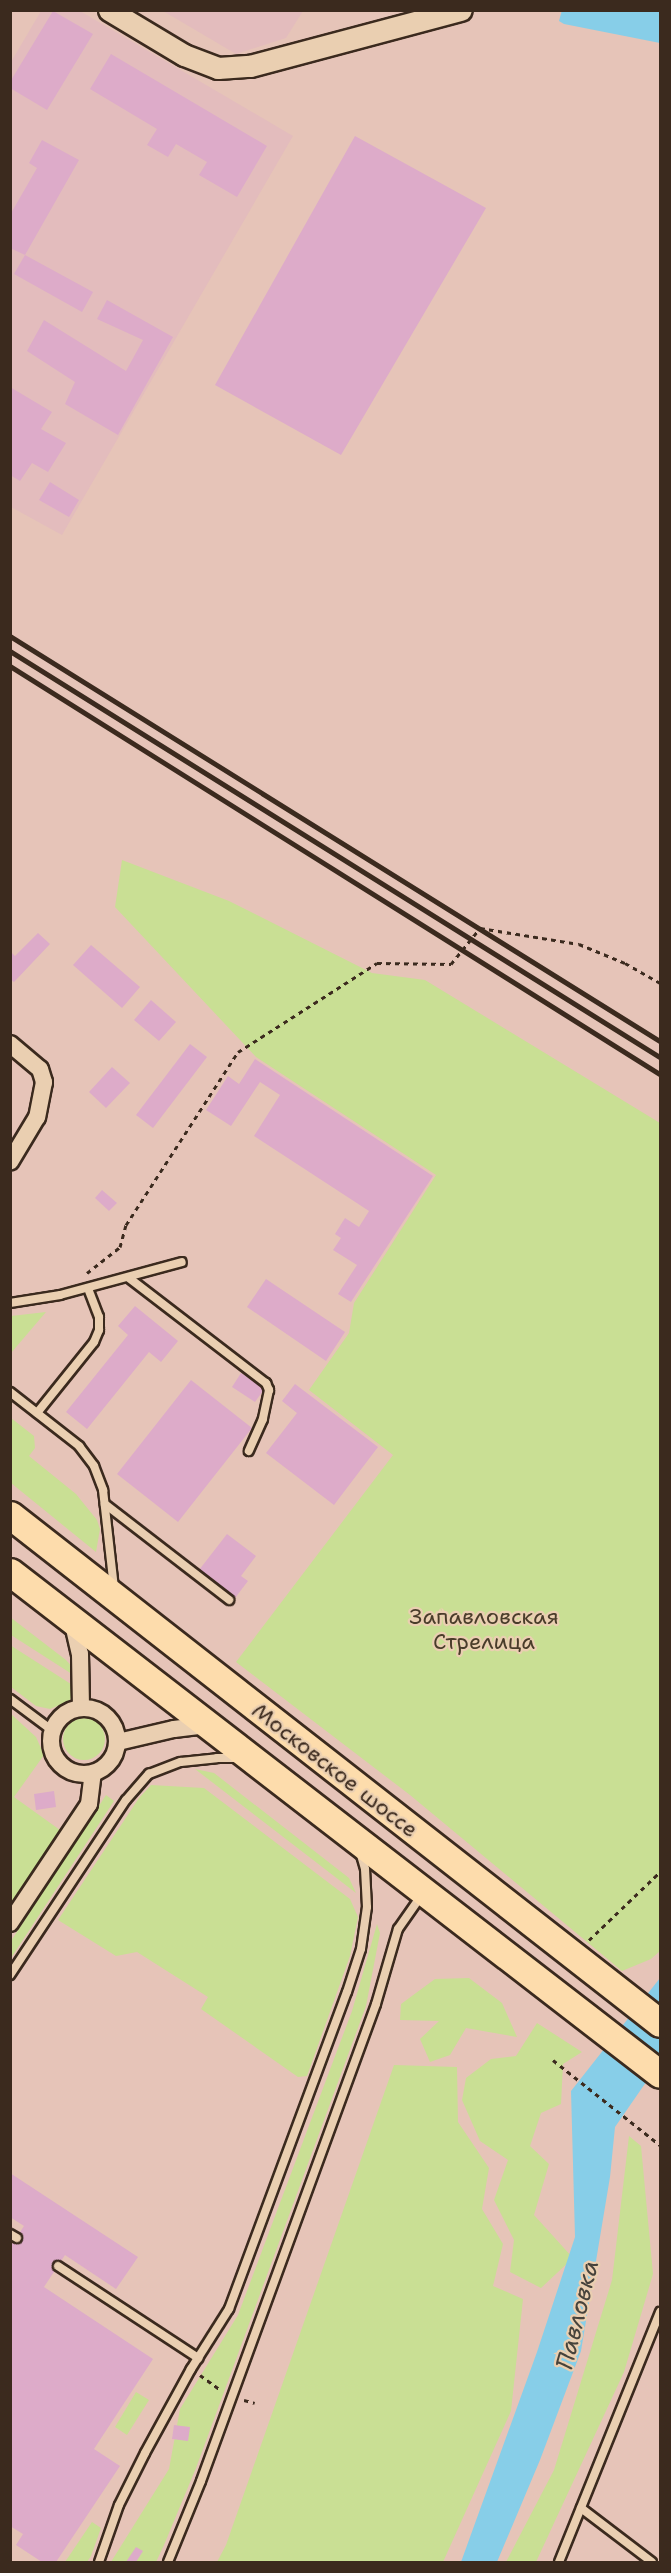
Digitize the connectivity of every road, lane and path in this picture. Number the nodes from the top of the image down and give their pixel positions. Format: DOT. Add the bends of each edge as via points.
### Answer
graph roads {
  1 [pos="109,10"];
  2 [pos="461,10"];
  3 [pos="660,983"];
  4 [pos="10,1044"];
  5 [pos="10,1162"];
  6 [pos="182,1262"];
  7 [pos="85,1275"];
  8 [pos="129,1278"];
  9 [pos="88,1288"];
  10 [pos="10,1303"];
  11 [pos="10,1392"];
  12 [pos="38,1413"];
  13 [pos="249,1451"];
  14 [pos="105,1504"];
  15 [pos="10,1515"];
  16 [pos="10,1572"];
  17 [pos="114,1596"];
  18 [pos="229,1600"];
  19 [pos="72,1620"];
  20 [pos="10,1699"];
  21 [pos="81,1708"];
  22 [pos="209,1725"];
  23 [pos="53,1731"];
  24 [pos="118,1742"];
  25 [pos="251,1758"];
  26 [pos="93,1773"];
  27 [pos="356,1840"];
  28 [pos="660,1872"];
  29 [pos="423,1893"];
  30 [pos="10,1923"];
  31 [pos="584,1955"];
  32 [pos="10,1975"];
  33 [pos="660,2023"];
  34 [pos="553,2060"];
  35 [pos="660,2074"];
  36 [pos="660,2145"];
  37 [pos="58,2266"];
  38 [pos="660,2312"];
  39 [pos="198,2358"];
  40 [pos="581,2508"];
  41 [pos="99,2562"];
  42 [pos="168,2562"];
  43 [pos="559,2562"];
  44 [pos="652,2562"];
  1 -- 2 [label="street" via="184,55 218,68 250,66"];
  3 -- 7 [label="path" via="579,944 480,928 451,964 376,963 238,1053 126,1225 120,1247"];
  4 -- 5 [label="street" via="40,1070 44,1082 37,1117"];
  6 -- 8 [label="lane"];
  8 -- 9 [label="lane"];
  8 -- 13 [label="lane" via="266,1383 269,1390 263,1419"];
  9 -- 10 [label="lane"];
  9 -- 12 [label="lane" via="99,1317 99,1330 94,1342"];
  11 -- 12 [label="lane"];
  12 -- 14 [label="lane" via="86,1453 100,1480"];
  14 -- 17 [label="lane"];
  14 -- 18 [label="lane"];
  15 -- 17 [label="main road, Московское шоссе"];
  16 -- 19 [label="main road, Московское шоссе"];
  17 -- 31 [label="main road, Московское шоссе"];
  19 -- 21 [label="street" via="80,1654"];
  19 -- 22 [label="main road, Московское шоссе"];
  20 -- 23 [label="lane"];
  21 -- 23 [label="street" via="64,1716"];
  21 -- 24 [label="street" via="107,1717"];
  22 -- 24 [label="street" via="174,1728"];
  22 -- 25 [label="main road, Московское шоссе"];
  23 -- 26 [label="street" via="51,1741 57,1760 73,1772"];
  24 -- 26 [label="street" via="111,1762"];
  25 -- 27 [label="main road, Московское шоссе"];
  25 -- 32 [label="lane" via="181,1762 149,1774 126,1800"];
  26 -- 30 [label="street" via="89,1804"];
  27 -- 29 [label="main road, Московское шоссе"];
  27 -- 39 [label="lane" via="365,1869 367,1898 361,1949 229,2309"];
  28 -- 31 [label="path" via="606,1922"];
  29 -- 35 [label="main road, Московское шоссе"];
  29 -- 42 [label="lane" via="398,1929 376,2004"];
  31 -- 33 [label="main road, Московское шоссе"];
  34 -- 36 [label="path"];
  37 -- 39 [label="lane"];
  38 -- 40 [label="lane"];
  39 -- 41 [label="lane" via="119,2505"];
  40 -- 43 [label="lane"];
  40 -- 44 [label="lane"];
}
